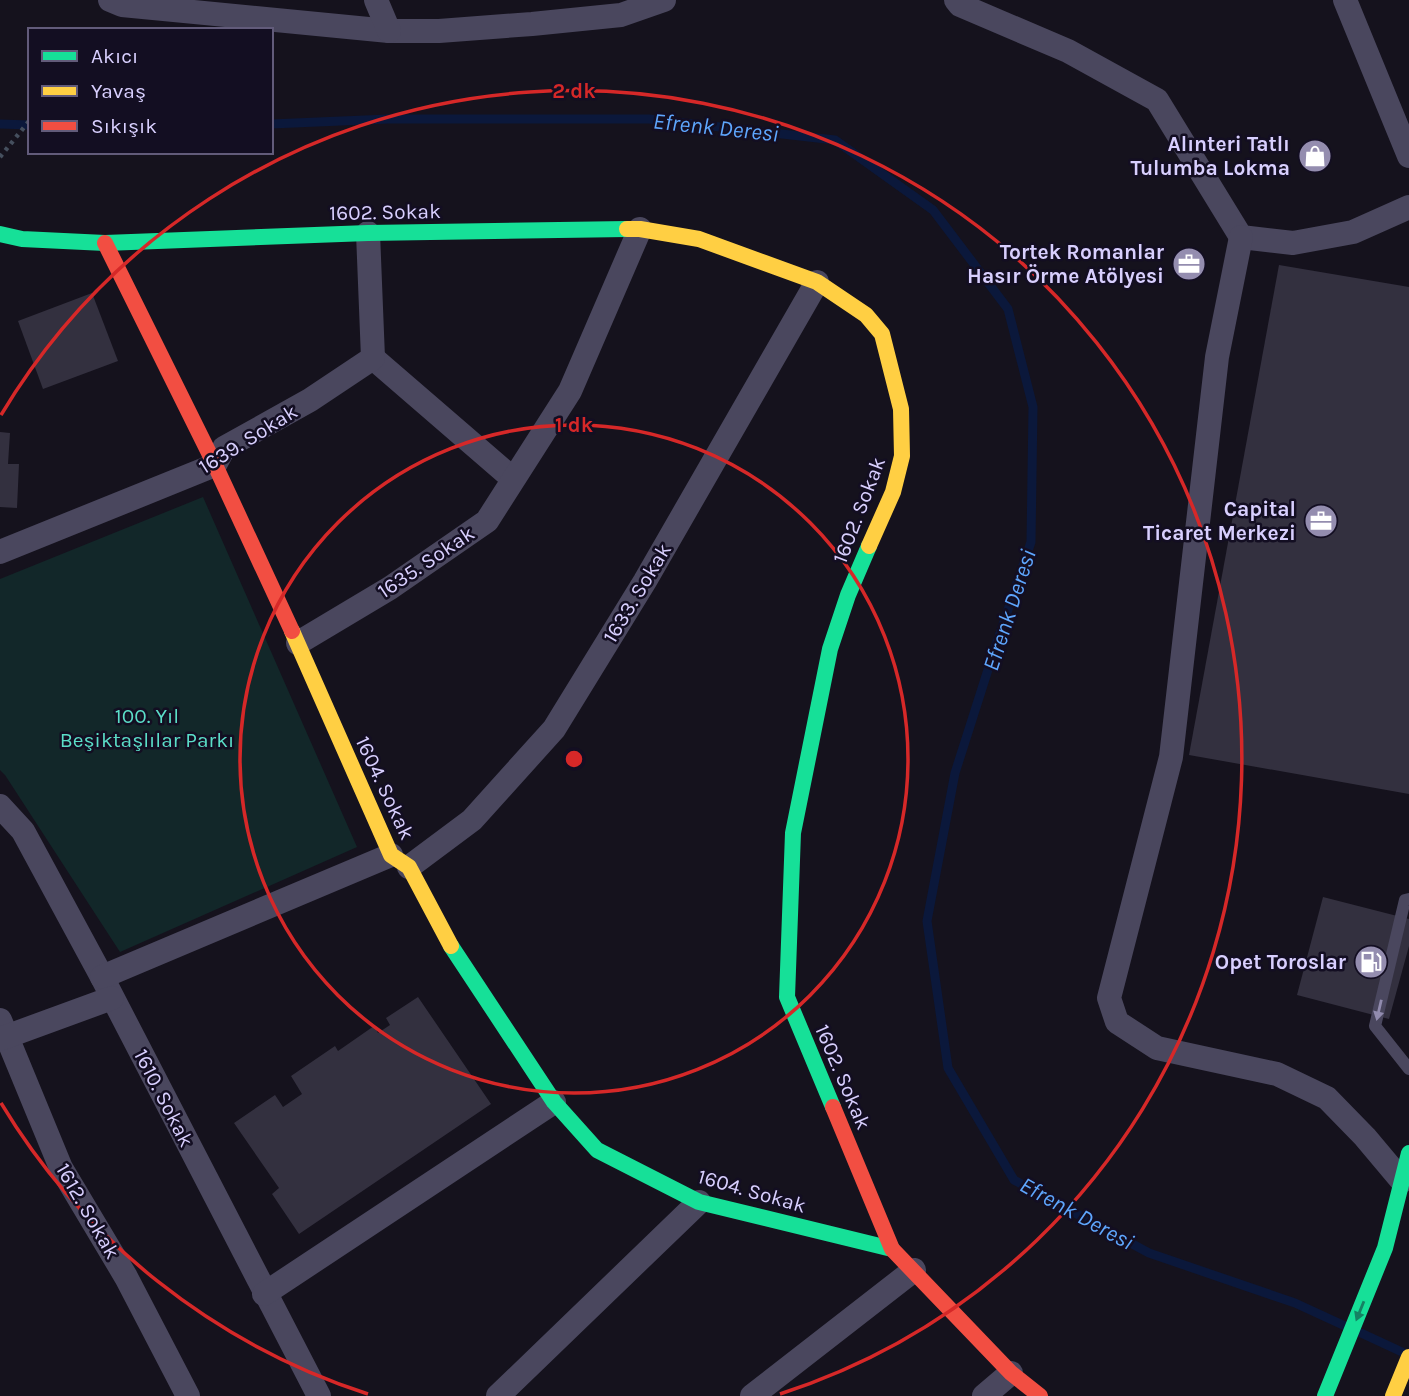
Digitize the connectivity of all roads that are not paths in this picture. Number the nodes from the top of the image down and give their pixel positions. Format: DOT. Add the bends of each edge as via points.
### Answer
graph roads {
  1 [pos="110,0"];
  2 [pos="376,0"];
  3 [pos="664,0"];
  4 [pos="956,0"];
  5 [pos="1345,0"];
  6 [pos="616,7"];
  7 [pos="388,31"];
  8 [pos="1409,156"];
  9 [pos="1409,207"];
  10 [pos="640,229"];
  11 [pos="368,233"];
  12 [pos="0,234"];
  13 [pos="1241,237"];
  14 [pos="105,243"];
  15 [pos="817,282"];
  16 [pos="373,358"];
  17 [pos="215,465"];
  18 [pos="513,480"];
  19 [pos="0,552"];
  20 [pos="298,643"];
  21 [pos="0,806"];
  22 [pos="400,861"];
  23 [pos="1409,899"];
  24 [pos="107,988"];
  25 [pos="2,1032"];
  26 [pos="1409,1069"];
  27 [pos="554,1102"];
  28 [pos="1409,1153"];
  29 [pos="1402,1181"];
  30 [pos="699,1202"];
  31 [pos="892,1249"];
  32 [pos="914,1270"];
  33 [pos="264,1294"];
  34 [pos="1409,1357"];
  35 [pos="1011,1373"];
  36 [pos="188,1396"];
  37 [pos="319,1396"];
  38 [pos="498,1396"];
  39 [pos="752,1396"];
  40 [pos="984,1396"];
  41 [pos="1040,1396"];
  42 [pos="1325,1396"];
  43 [pos="1394,1396"];
  1 -- 7 [label="street" via="122,5"];
  2 -- 7 [label="street"];
  3 -- 6 [label="street"];
  4 -- 13 [label="street" via="1068,51 1157,100"];
  5 -- 8 [label="street"];
  6 -- 7 [label="street" via="532,24"];
  9 -- 13 [label="street" via="1353,233 1293,243"];
  10 -- 11 [label="main road, 1602. Sokak"];
  10 -- 15 [label="main road, 1602. Sokak" via="699,239"];
  10 -- 18 [label="street, 1635. Sokak" via="570,391"];
  11 -- 14 [label="main road, 1602. Sokak"];
  11 -- 16 [label="street"];
  12 -- 14 [label="main road, 1602. Sokak"];
  13 -- 29 [label="street" via="1217,357 1171,757 1109,998 1117,1022 1157,1048 1277,1073 1327,1098"];
  14 -- 17 [label="main road, 1604. Sokak"];
  15 -- 22 [label="street, 1633. Sokak" via="554,729 472,820"];
  15 -- 31 [label="main road, 1602. Sokak" via="866,316 882,334 901,409 902,456 893,492 830,649 793,833 787,997"];
  16 -- 17 [label="street, 1639. Sokak" via="224,448"];
  16 -- 18 [label="street"];
  17 -- 19 [label="street, 1639. Sokak"];
  17 -- 20 [label="main road, 1604. Sokak"];
  18 -- 20 [label="street, 1635. Sokak" via="487,521 390,588"];
  20 -- 22 [label="main road, 1604. Sokak"];
  21 -- 24 [label="street, 1610. Sokak" via="23,831"];
  22 -- 24 [label="street, 1633. Sokak"];
  22 -- 27 [label="main road, 1604. Sokak"];
  23 -- 26 [label="lane, one-way" via="1405,900 1375,1026"];
  24 -- 25 [label="street, 1633. Sokak"];
  24 -- 33 [label="street, 1610. Sokak"];
  25 -- 36 [label="street, 1612. Sokak" via="61,1168 126,1277"];
  27 -- 30 [label="main road, 1604. Sokak" via="597,1150"];
  27 -- 33 [label="street"];
  28 -- 29 [label="main road"];
  29 -- 42 [label="main road, one-way" via="1385,1248"];
  30 -- 31 [label="main road, 1604. Sokak"];
  30 -- 38 [label="street"];
  31 -- 32 [label="main road, 1602. Sokak"];
  32 -- 35 [label="main road, 1602. Sokak"];
  32 -- 39 [label="street"];
  33 -- 37 [label="street, 1610. Sokak"];
  34 -- 43 [label="main road"];
  35 -- 40 [label="street"];
  35 -- 41 [label="main road, 1602. Sokak"];
}
